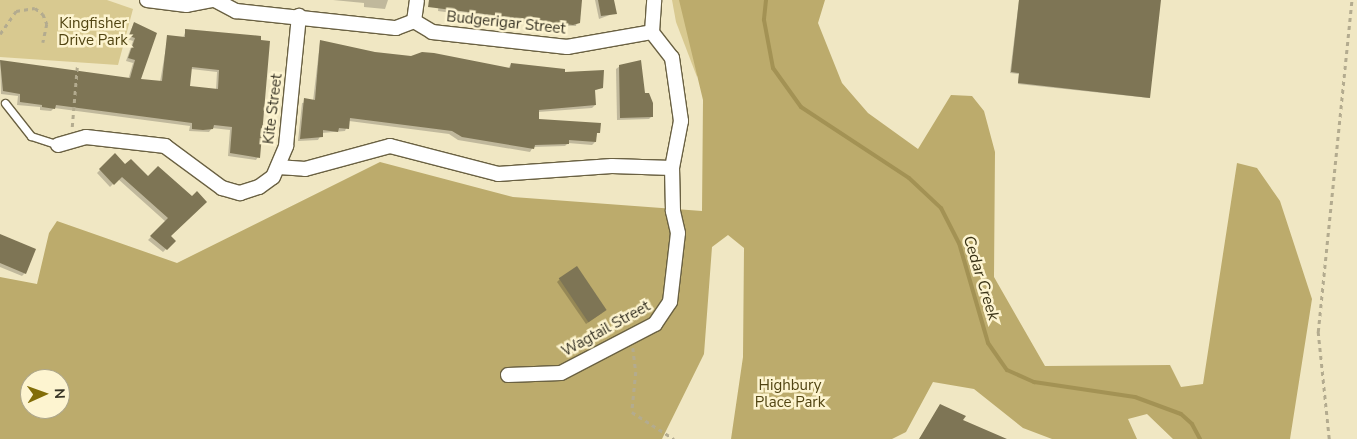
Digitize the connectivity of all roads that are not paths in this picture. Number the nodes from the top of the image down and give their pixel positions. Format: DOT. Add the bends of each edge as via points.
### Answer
graph roads {
  1 [pos="147,0"];
  2 [pos="214,0"];
  3 [pos="417,0"];
  4 [pos="654,0"];
  5 [pos="299,16"];
  6 [pos="414,20"];
  7 [pos="652,32"];
  8 [pos="5,103"];
  9 [pos="65,143"];
  10 [pos="278,168"];
  11 [pos="672,168"];
  12 [pos="508,374"];
  1 -- 2 [label="street" via="187,5"];
  2 -- 5 [label="street" via="236,11"];
  3 -- 6 [label="street"];
  4 -- 7 [label="street"];
  5 -- 6 [label="street" via="396,28"];
  5 -- 10 [label="street, Kite Street" via="286,146"];
  6 -- 7 [label="street, Budgerigar Street" via="432,32 567,47"];
  7 -- 11 [label="street, Wagtail Street" via="672,58 681,121"];
  8 -- 9 [label="lane" via="30,136"];
  9 -- 10 [label="street, Kite Street" via="86,137 165,146 222,188 240,193 260,187 273,177"];
  10 -- 11 [label="street" via="305,170 390,146 498,174 612,166"];
  11 -- 12 [label="street, Wagtail Street" via="673,211 678,234 670,302 655,324 561,373"];
}
